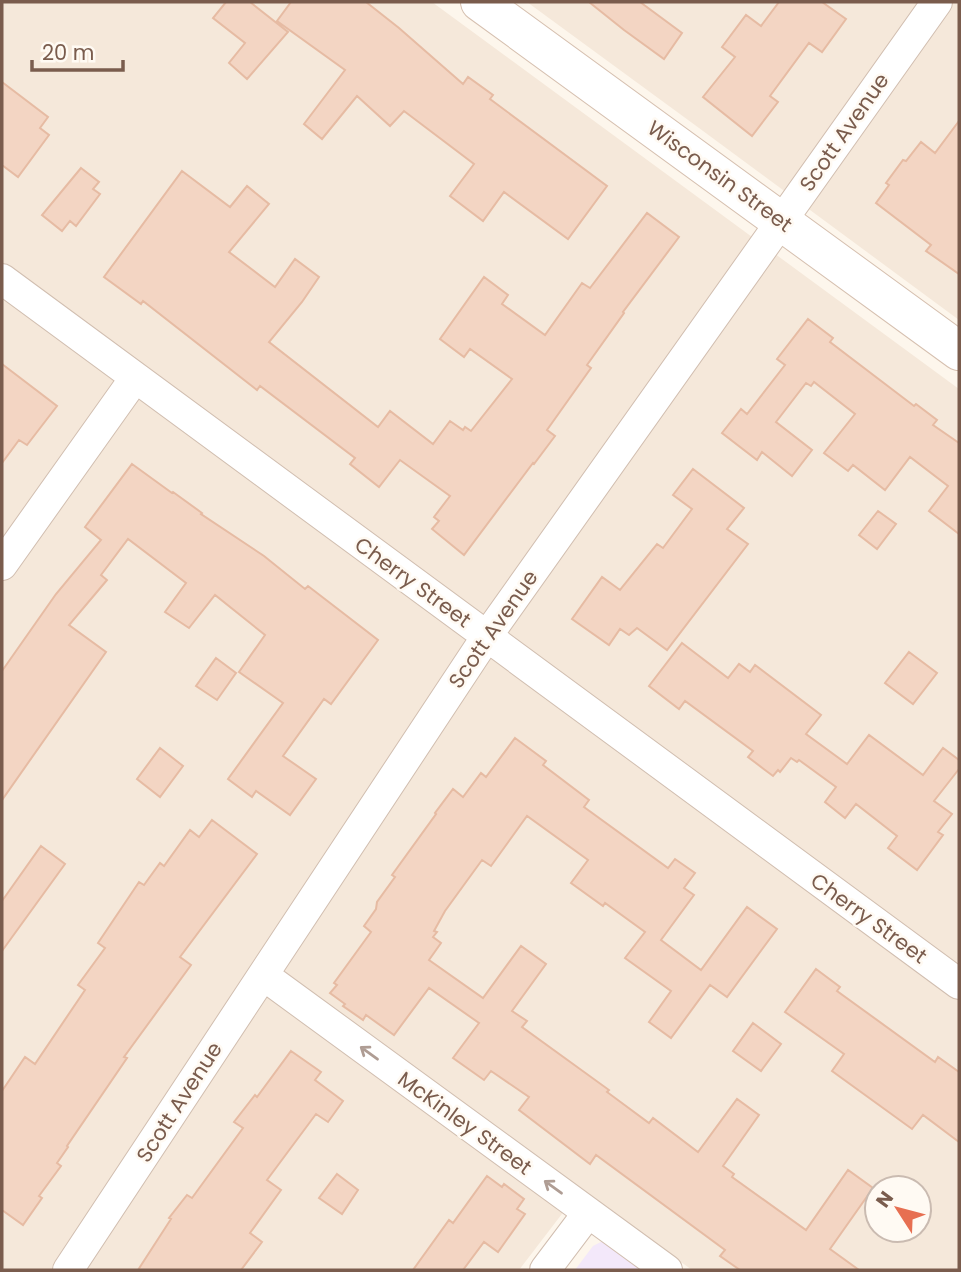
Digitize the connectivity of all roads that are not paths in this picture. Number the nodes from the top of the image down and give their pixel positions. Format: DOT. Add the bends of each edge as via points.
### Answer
graph roads {
  1 [pos="481,2"];
  2 [pos="937,2"];
  3 [pos="781,220"];
  4 [pos="2,279"];
  5 [pos="959,351"];
  6 [pos="135,378"];
  7 [pos="2,565"];
  8 [pos="487,636"];
  9 [pos="263,975"];
  10 [pos="959,984"];
  11 [pos="588,1213"];
  12 [pos="68,1270"];
  13 [pos="545,1270"];
  14 [pos="667,1270"];
  1 -- 3 [label="street, Wisconsin Street"];
  2 -- 3 [label="street, Scott Avenue"];
  3 -- 5 [label="street, Wisconsin Street"];
  3 -- 8 [label="street, Scott Avenue"];
  4 -- 6 [label="street, Cherry Street"];
  6 -- 7 [label="street"];
  6 -- 8 [label="street, Cherry Street"];
  8 -- 9 [label="street, Scott Avenue"];
  8 -- 10 [label="street, Cherry Street"];
  11 -- 9 [label="street, McKinley Street, one-way"];
  9 -- 12 [label="street, Scott Avenue"];
  11 -- 13 [label="street"];
  11 -- 14 [label="street, McKinley Street"];
}
